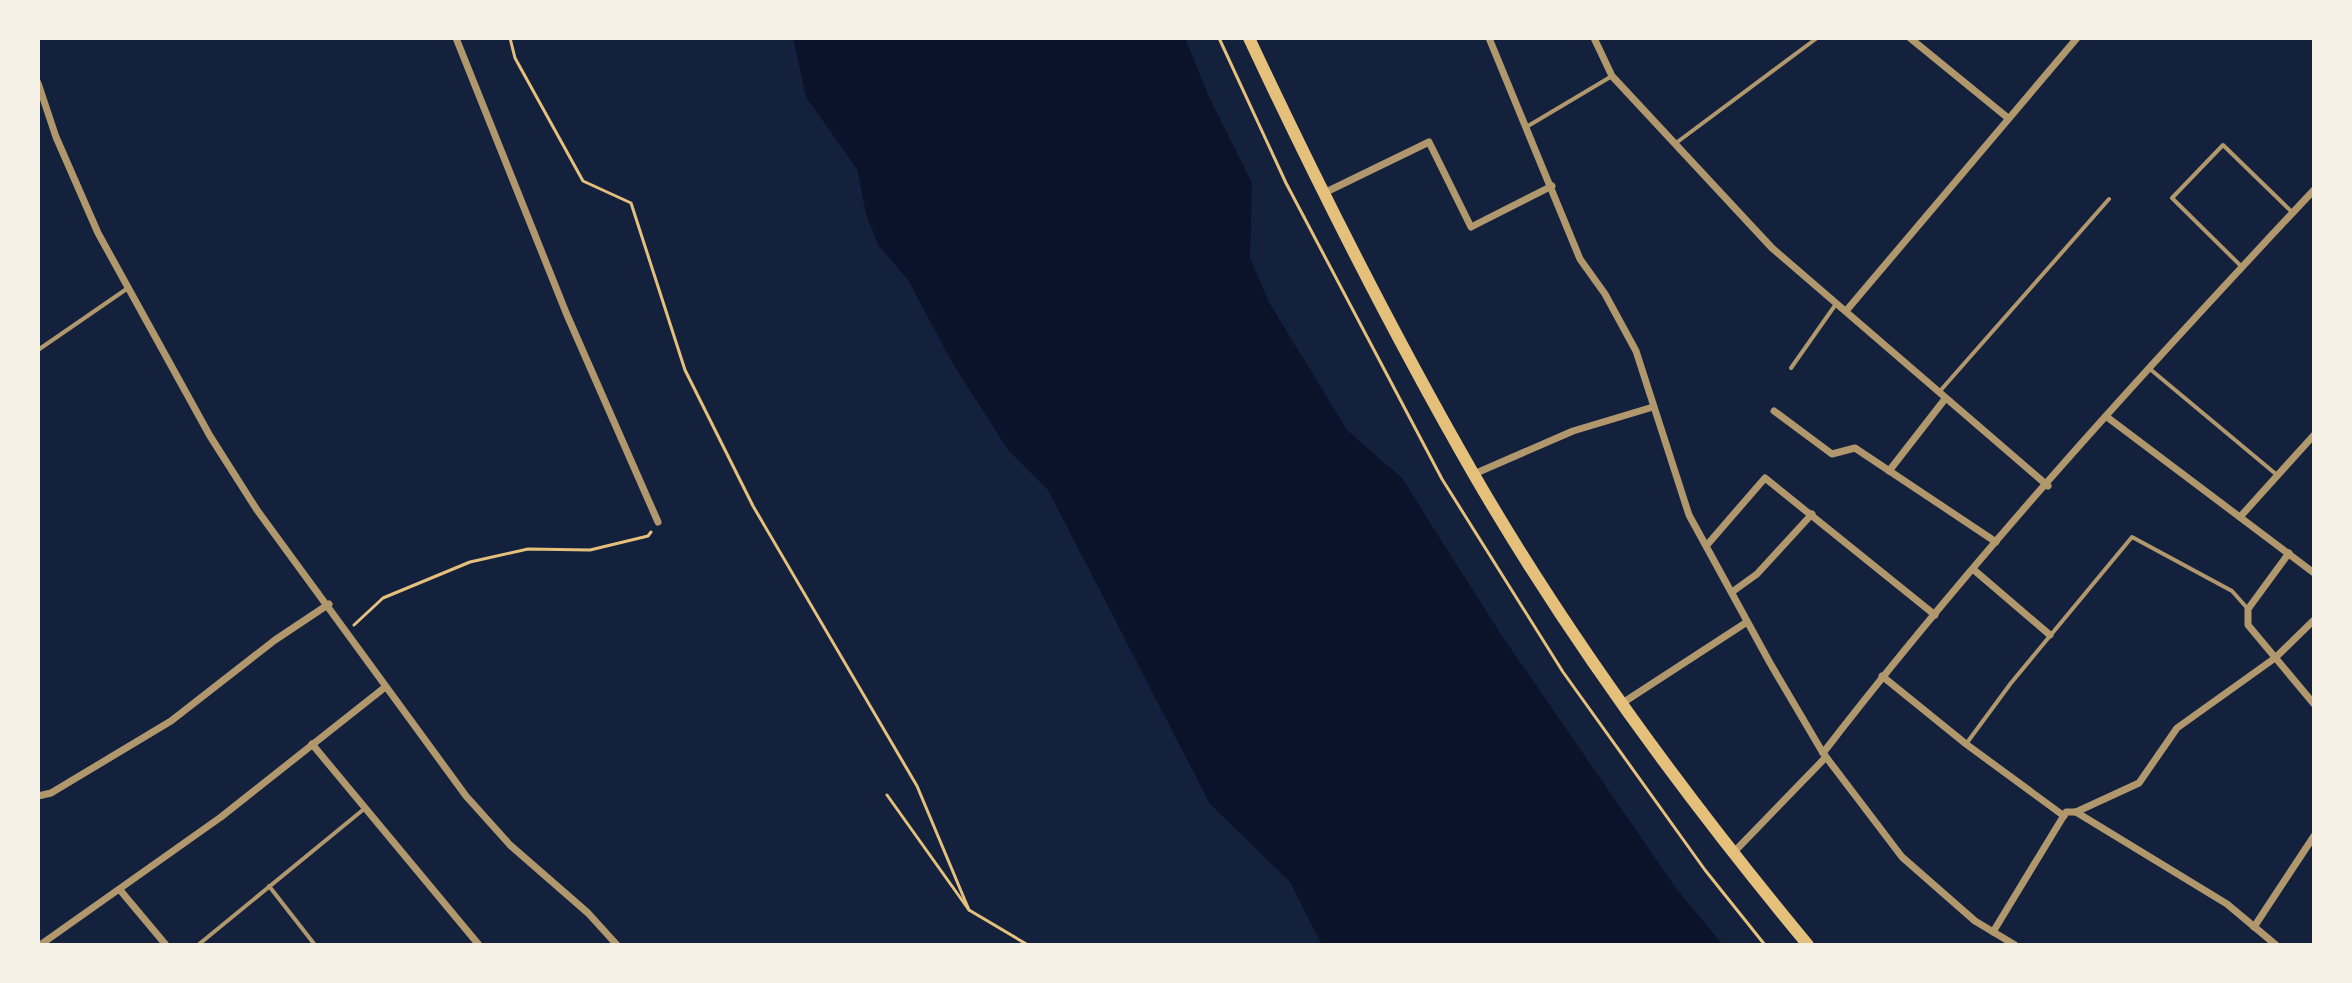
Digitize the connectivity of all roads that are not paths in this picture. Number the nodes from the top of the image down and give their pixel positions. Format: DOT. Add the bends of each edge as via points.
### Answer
graph roads {
  1 [pos="456,38"];
  2 [pos="1249,38"];
  3 [pos="1489,38"];
  4 [pos="1594,38"];
  5 [pos="1817,38"];
  6 [pos="1910,38"];
  7 [pos="2077,38"];
  8 [pos="1612,76"];
  9 [pos="38,83"];
  10 [pos="2008,118"];
  11 [pos="1528,126"];
  12 [pos="1674,144"];
  13 [pos="1552,186"];
  14 [pos="2314,190"];
  15 [pos="1324,193"];
  16 [pos="2109,199"];
  17 [pos="2293,213"];
  18 [pos="2242,267"];
  19 [pos="129,288"];
  20 [pos="1836,304"];
  21 [pos="1846,311"];
  22 [pos="38,350"];
  23 [pos="1791,368"];
  24 [pos="2150,369"];
  25 [pos="1942,396"];
  26 [pos="1653,407"];
  27 [pos="1774,411"];
  28 [pos="2107,417"];
  29 [pos="2314,435"];
  30 [pos="1889,471"];
  31 [pos="1474,474"];
  32 [pos="2277,476"];
  33 [pos="2048,486"];
  34 [pos="1812,514"];
  35 [pos="2240,517"];
  36 [pos="658,522"];
  37 [pos="1996,542"];
  38 [pos="1707,545"];
  39 [pos="2289,553"];
  40 [pos="1974,570"];
  41 [pos="2314,573"];
  42 [pos="1732,592"];
  43 [pos="329,604"];
  44 [pos="2248,609"];
  45 [pos="1935,615"];
  46 [pos="2314,620"];
  47 [pos="1747,622"];
  48 [pos="2050,635"];
  49 [pos="2275,658"];
  50 [pos="1882,676"];
  51 [pos="384,688"];
  52 [pos="1624,702"];
  53 [pos="2314,704"];
  54 [pos="312,744"];
  55 [pos="1966,744"];
  56 [pos="1825,755"];
  57 [pos="38,796"];
  58 [pos="364,809"];
  59 [pos="2076,812"];
  60 [pos="2064,816"];
  61 [pos="2314,836"];
  62 [pos="1733,853"];
  63 [pos="269,886"];
  64 [pos="120,890"];
  65 [pos="2254,927"];
  66 [pos="1993,932"];
  67 [pos="40,945"];
  68 [pos="166,945"];
  69 [pos="198,945"];
  70 [pos="315,945"];
  71 [pos="479,945"];
  72 [pos="617,945"];
  73 [pos="1808,945"];
  74 [pos="2015,945"];
  75 [pos="2276,945"];
  1 -- 36 [label="street"];
  2 -- 15 [label="main road"];
  3 -- 11 [label="street"];
  4 -- 8 [label="street"];
  5 -- 12 [label="lane"];
  6 -- 10 [label="street"];
  7 -- 10 [label="street"];
  8 -- 11 [label="lane"];
  8 -- 12 [label="street"];
  9 -- 19 [label="street" via="79,194"];
  10 -- 21 [label="street"];
  11 -- 13 [label="street"];
  12 -- 20 [label="street" via="1752,229"];
  13 -- 15 [label="street" via="1471,227 1429,142"];
  13 -- 26 [label="street" via="1580,259 1636,351"];
  14 -- 17 [label="street"];
  15 -- 31 [label="main road"];
  16 -- 25 [label="lane"];
  17 -- 18 [label="street"];
  17 -- 18 [label="lane" via="2223,145 2182,187 2172,198"];
  18 -- 24 [label="street"];
  19 -- 22 [label="lane"];
  19 -- 43 [label="street" via="210,436 257,510"];
  20 -- 21 [label="street"];
  20 -- 23 [label="lane"];
  21 -- 25 [label="street"];
  24 -- 28 [label="street"];
  24 -- 32 [label="lane"];
  25 -- 30 [label="street"];
  25 -- 33 [label="street"];
  26 -- 31 [label="street" via="1573,431"];
  26 -- 38 [label="street" via="1681,495"];
  27 -- 30 [label="street" via="1832,454 1855,448"];
  28 -- 33 [label="street"];
  28 -- 35 [label="street"];
  29 -- 32 [label="street"];
  30 -- 37 [label="street"];
  31 -- 52 [label="main road" via="1551,599"];
  32 -- 35 [label="street"];
  33 -- 37 [label="street"];
  34 -- 38 [label="street" via="1765,478"];
  34 -- 42 [label="street" via="1757,574"];
  34 -- 45 [label="street"];
  35 -- 39 [label="street"];
  37 -- 40 [label="street"];
  38 -- 42 [label="street"];
  39 -- 41 [label="street"];
  39 -- 44 [label="street"];
  40 -- 45 [label="street"];
  40 -- 48 [label="street"];
  42 -- 47 [label="street"];
  43 -- 51 [label="street"];
  43 -- 57 [label="street" via="171,721"];
  44 -- 48 [label="lane" via="2232,591 2132,537"];
  44 -- 49 [label="street" via="2248,625"];
  45 -- 50 [label="street"];
  46 -- 49 [label="street"];
  47 -- 52 [label="street"];
  47 -- 56 [label="street"];
  48 -- 55 [label="lane"];
  49 -- 53 [label="street"];
  49 -- 59 [label="street" via="2177,728 2139,783"];
  50 -- 55 [label="street"];
  50 -- 56 [label="street"];
  51 -- 54 [label="street"];
  51 -- 72 [label="street" via="484,816"];
  52 -- 62 [label="main road"];
  54 -- 58 [label="street"];
  54 -- 64 [label="street"];
  55 -- 60 [label="street"];
  56 -- 62 [label="street"];
  56 -- 66 [label="street" via="1902,857"];
  58 -- 63 [label="lane"];
  58 -- 71 [label="street"];
  59 -- 60 [label="street"];
  59 -- 65 [label="street" via="2227,904"];
  60 -- 66 [label="street"];
  61 -- 65 [label="street"];
  62 -- 73 [label="main road"];
  63 -- 69 [label="lane"];
  63 -- 70 [label="lane"];
  64 -- 67 [label="street"];
  64 -- 68 [label="street"];
  65 -- 75 [label="street"];
  66 -- 74 [label="street"];
}
